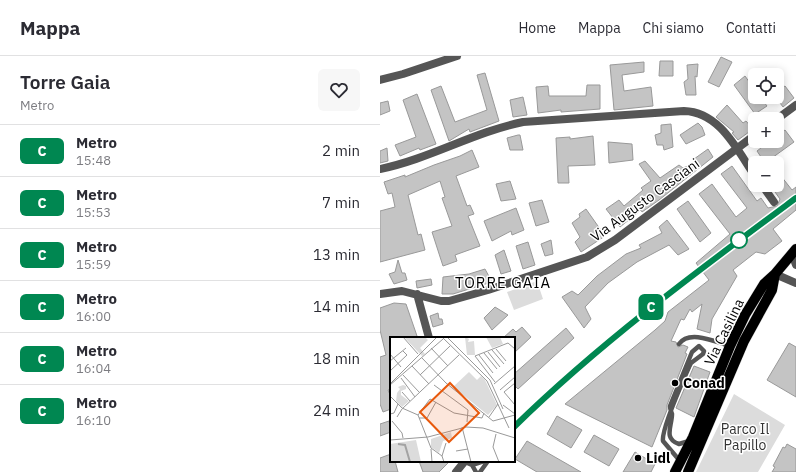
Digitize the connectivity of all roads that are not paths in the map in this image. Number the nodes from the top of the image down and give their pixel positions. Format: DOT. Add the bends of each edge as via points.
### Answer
graph roads {
  1 [pos="457,56"];
  2 [pos="380,80"];
  3 [pos="796,105"];
  4 [pos="784,114"];
  5 [pos="748,140"];
  6 [pos="736,149"];
  7 [pos="748,166"];
  8 [pos="380,169"];
  9 [pos="767,192"];
  10 [pos="774,202"];
  11 [pos="794,251"];
  12 [pos="796,265"];
  13 [pos="775,274"];
  14 [pos="796,284"];
  15 [pos="380,294"];
  16 [pos="417,294"];
  17 [pos="429,337"];
  18 [pos="679,344"];
  19 [pos="730,346"];
  20 [pos="672,412"];
  21 [pos="691,441"];
  22 [pos="467,462"];
  23 [pos="487,462"];
  24 [pos="680,462"];
  25 [pos="456,472"];
  26 [pos="476,472"];
  27 [pos="480,472"];
  28 [pos="675,472"];
  29 [pos="688,472"];
  1 -- 2 [label="street"];
  3 -- 4 [label="street"];
  5 -- 6 [label="street, Via Augusto Casciani"];
  6 -- 7 [label="street"];
  6 -- 8 [label="street" via="712,120 691,111 671,111 523,122 501,127 398,165"];
  6 -- 16 [label="street, Via Augusto Casciani" via="616,240 587,257 449,301"];
  9 -- 10 [label="street"];
  11 -- 12 [label="street"];
  11 -- 13 [label="main road, Via Casilina"];
  13 -- 14 [label="street"];
  13 -- 19 [label="main road, Via Casilina" via="768,279 756,296"];
  13 -- 29 [label="main road, Via Casilina" via="772,290 744,342"];
  15 -- 16 [label="street, Via Augusto Casciani" via="402,291"];
  16 -- 17 [label="street"];
  18 -- 19 [label="lane" via="693,336"];
  19 -- 21 [label="main road, Via Casilina"];
  20 -- 20 [label="lane" via="670,406 692,352 699,346 704,351 703,354 691,363"];
  20 -- 21 [label="lane" via="668,432 670,437 679,444"];
  20 -- 24 [label="lane" via="662,437"];
  21 -- 24 [label="main road, Via Casilina"];
  22 -- 25 [label="street"];
  22 -- 26 [label="lane"];
  23 -- 27 [label="lane"];
  24 -- 28 [label="main road, Via Casilina"];
}
